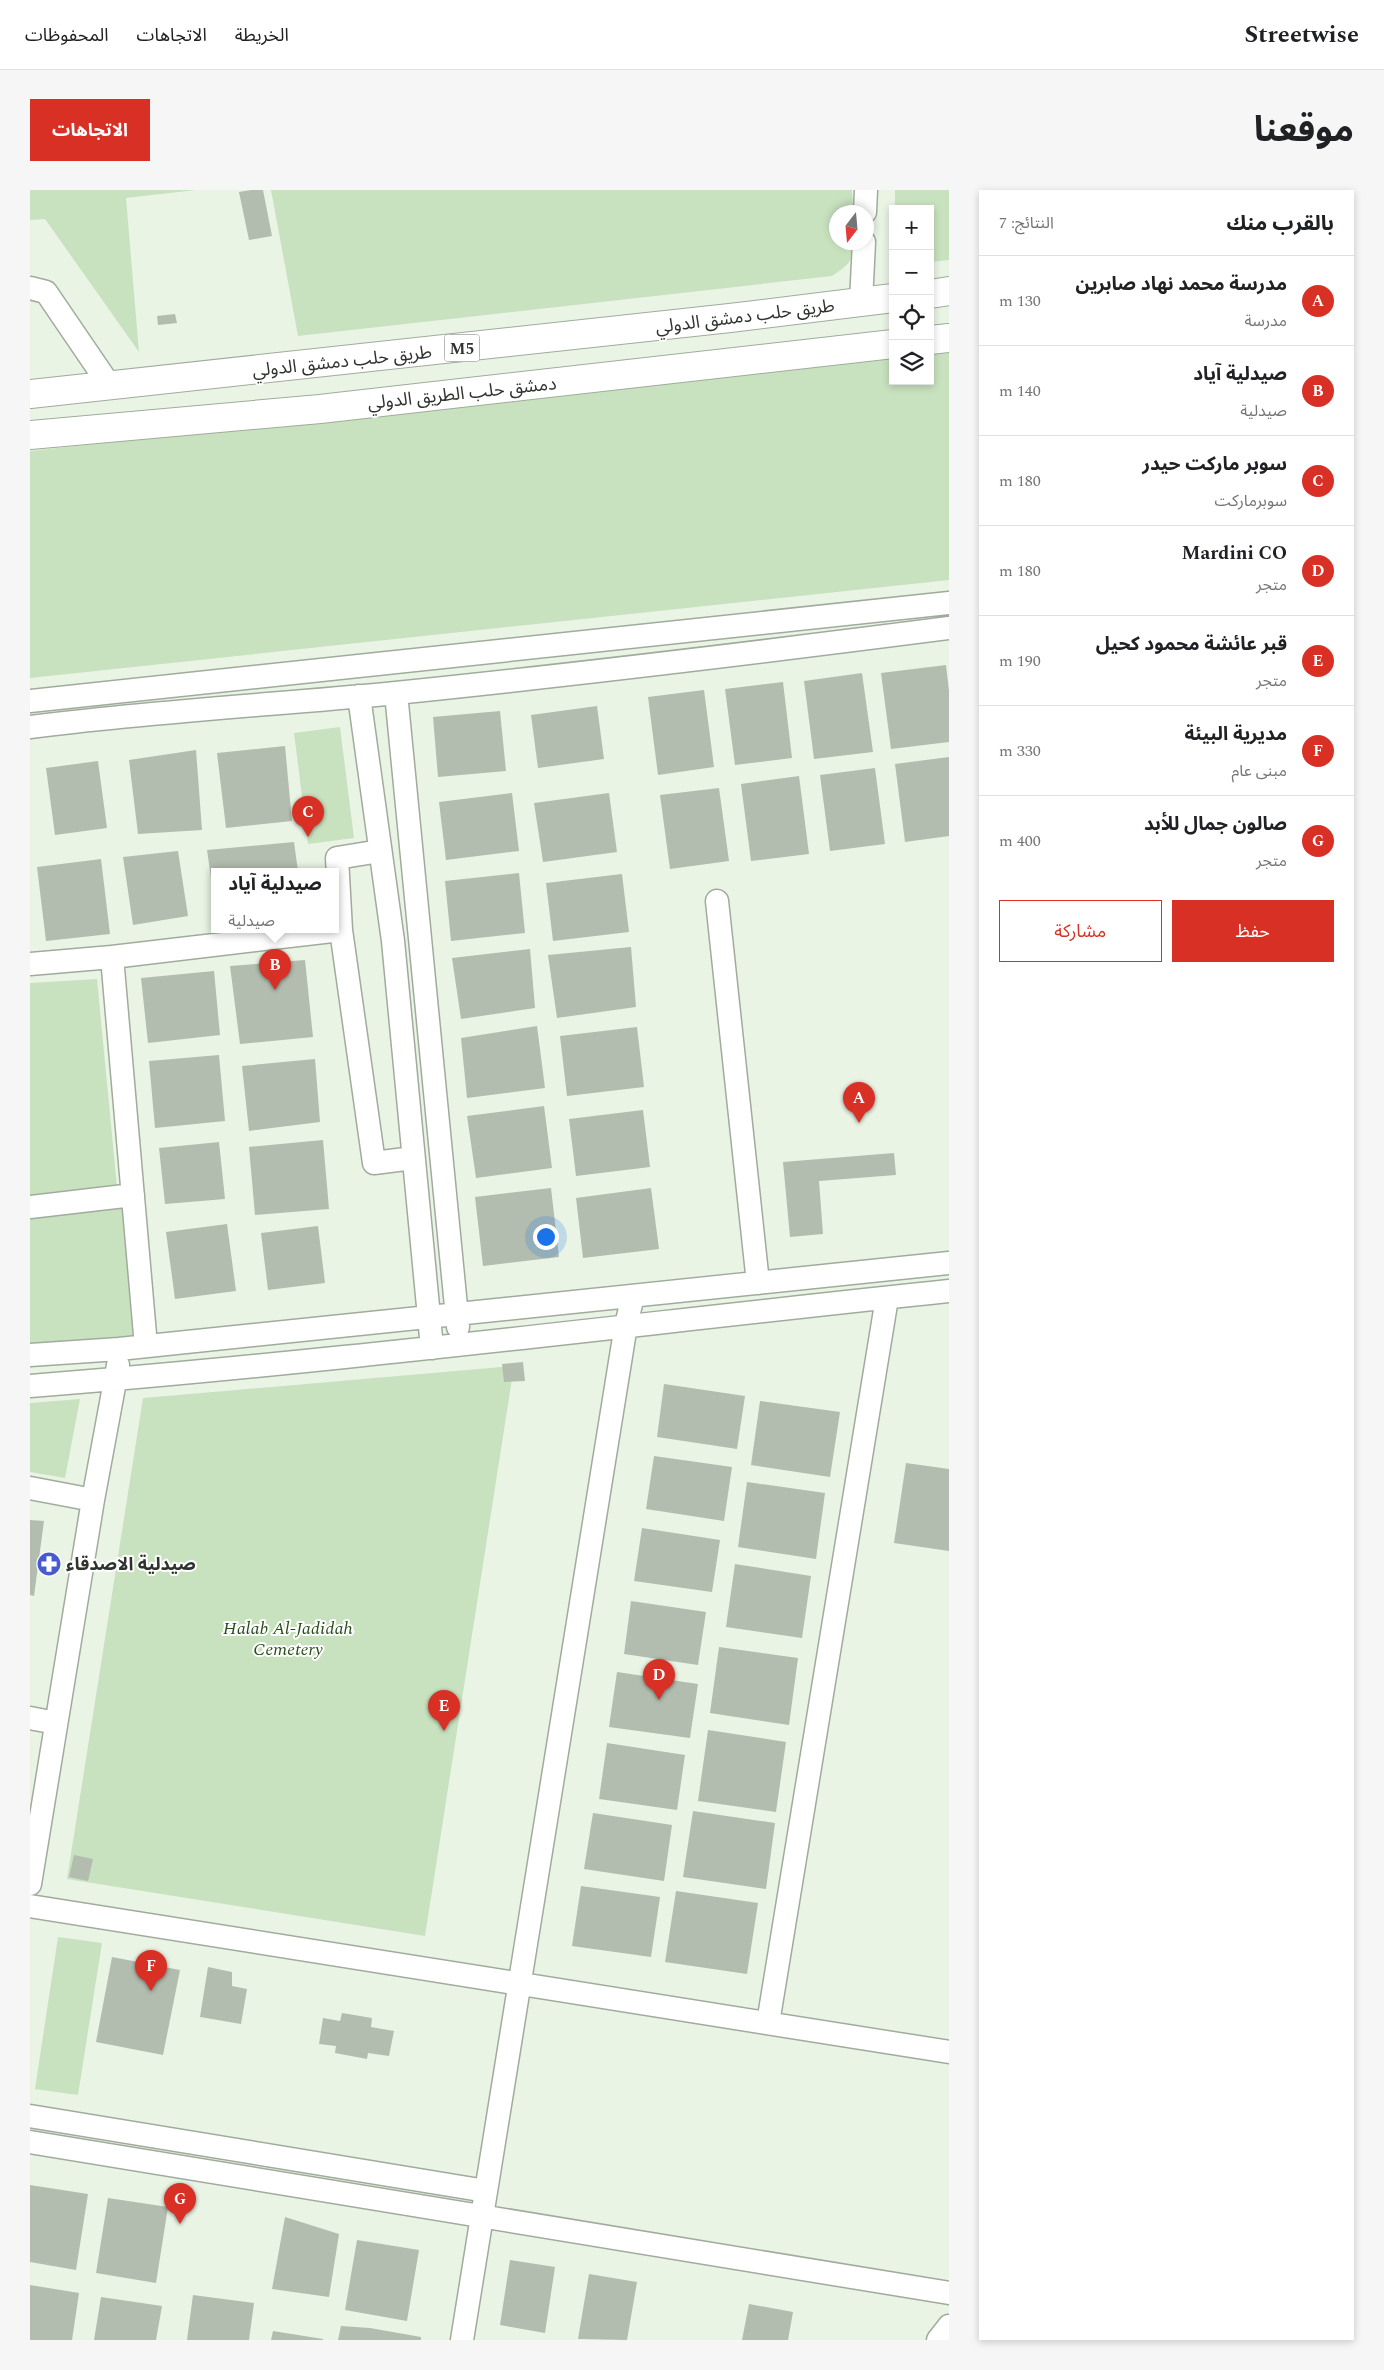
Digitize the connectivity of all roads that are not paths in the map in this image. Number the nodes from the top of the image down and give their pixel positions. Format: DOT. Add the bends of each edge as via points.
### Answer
graph roads {
  1 [pos="866,190"];
  2 [pos="865,205"];
  3 [pos="864,250"];
  4 [pos="30,288"];
  5 [pos="949,292"];
  6 [pos="934,294"];
  7 [pos="889,298"];
  8 [pos="861,302"];
  9 [pos="949,338"];
  10 [pos="934,340"];
  11 [pos="889,344"];
  12 [pos="110,386"];
  13 [pos="30,394"];
  14 [pos="30,435"];
  15 [pos="949,603"];
  16 [pos="949,628"];
  17 [pos="396,693"];
  18 [pos="359,696"];
  19 [pos="30,701"];
  20 [pos="30,727"];
  21 [pos="380,851"];
  22 [pos="338,868"];
  23 [pos="339,887"];
  24 [pos="717,900"];
  25 [pos="339,930"];
  26 [pos="342,930"];
  27 [pos="316,933"];
  28 [pos="420,938"];
  29 [pos="393,941"];
  30 [pos="112,957"];
  31 [pos="30,964"];
  32 [pos="413,1158"];
  33 [pos="133,1195"];
  34 [pos="30,1207"];
  35 [pos="949,1263"];
  36 [pos="758,1283"];
  37 [pos="949,1291"];
  38 [pos="633,1296"];
  39 [pos="887,1298"];
  40 [pos="456,1313"];
  41 [pos="429,1316"];
  42 [pos="626,1325"];
  43 [pos="146,1346"];
  44 [pos="460,1346"];
  45 [pos="432,1348"];
  46 [pos="119,1349"];
  47 [pos="30,1355"];
  48 [pos="116,1379"];
  49 [pos="30,1386"];
  50 [pos="30,1488"];
  51 [pos="93,1500"];
  52 [pos="30,1718"];
  53 [pos="56,1723"];
  54 [pos="30,1884"];
  55 [pos="30,1906"];
  56 [pos="520,1984"];
  57 [pos="768,2023"];
  58 [pos="949,2052"];
  59 [pos="30,2116"];
  60 [pos="30,2142"];
  61 [pos="486,2191"];
  62 [pos="482,2216"];
  63 [pos="949,2293"];
  64 [pos="949,2326"];
  65 [pos="462,2340"];
  66 [pos="938,2340"];
  1 -- 2 [label="street"];
  3 -- 8 [label="street"];
  4 -- 12 [label="street" via="46,292"];
  5 -- 6 [label="highway"];
  7 -- 8 [label="highway, طريق حلب دمشق الدولي / M5"];
  8 -- 12 [label="highway, طريق حلب دمشق الدولي / M5"];
  9 -- 10 [label="highway"];
  11 -- 14 [label="highway, دمشق حلب الطريق الدولي" via="320,409"];
  12 -- 13 [label="highway, طريق حلب دمشق الدولي / M5"];
  15 -- 19 [label="street"];
  16 -- 17 [label="street" via="640,668"];
  17 -- 18 [label="street"];
  17 -- 28 [label="street"];
  18 -- 20 [label="street"];
  18 -- 21 [label="street"];
  21 -- 22 [label="street" via="337,858"];
  21 -- 29 [label="street"];
  23 -- 26 [label="street"];
  24 -- 36 [label="street"];
  25 -- 26 [label="street"];
  26 -- 32 [label="street" via="374,1163"];
  27 -- 30 [label="street"];
  28 -- 29 [label="street"];
  28 -- 40 [label="street"];
  29 -- 32 [label="street"];
  30 -- 31 [label="street"];
  30 -- 33 [label="street"];
  32 -- 41 [label="street"];
  33 -- 34 [label="street"];
  33 -- 43 [label="street"];
  35 -- 36 [label="street"];
  36 -- 38 [label="street"];
  37 -- 39 [label="street"];
  38 -- 40 [label="street"];
  38 -- 42 [label="street"];
  39 -- 42 [label="street"];
  39 -- 57 [label="street"];
  40 -- 41 [label="street"];
  40 -- 44 [label="street"];
  41 -- 43 [label="street"];
  41 -- 45 [label="street"];
  42 -- 44 [label="street"];
  42 -- 56 [label="street"];
  43 -- 46 [label="street"];
  44 -- 45 [label="street"];
  45 -- 48 [label="street"];
  46 -- 47 [label="street"];
  46 -- 48 [label="street"];
  48 -- 49 [label="street"];
  48 -- 51 [label="street"];
  50 -- 51 [label="street"];
  51 -- 53 [label="street"];
  52 -- 53 [label="street"];
  53 -- 54 [label="street"];
  55 -- 56 [label="street"];
  56 -- 57 [label="street"];
  56 -- 61 [label="street"];
  57 -- 58 [label="street"];
  59 -- 61 [label="street"];
  60 -- 62 [label="street"];
  61 -- 62 [label="street"];
  62 -- 63 [label="street"];
  62 -- 65 [label="street"];
  64 -- 66 [label="street"];
}
